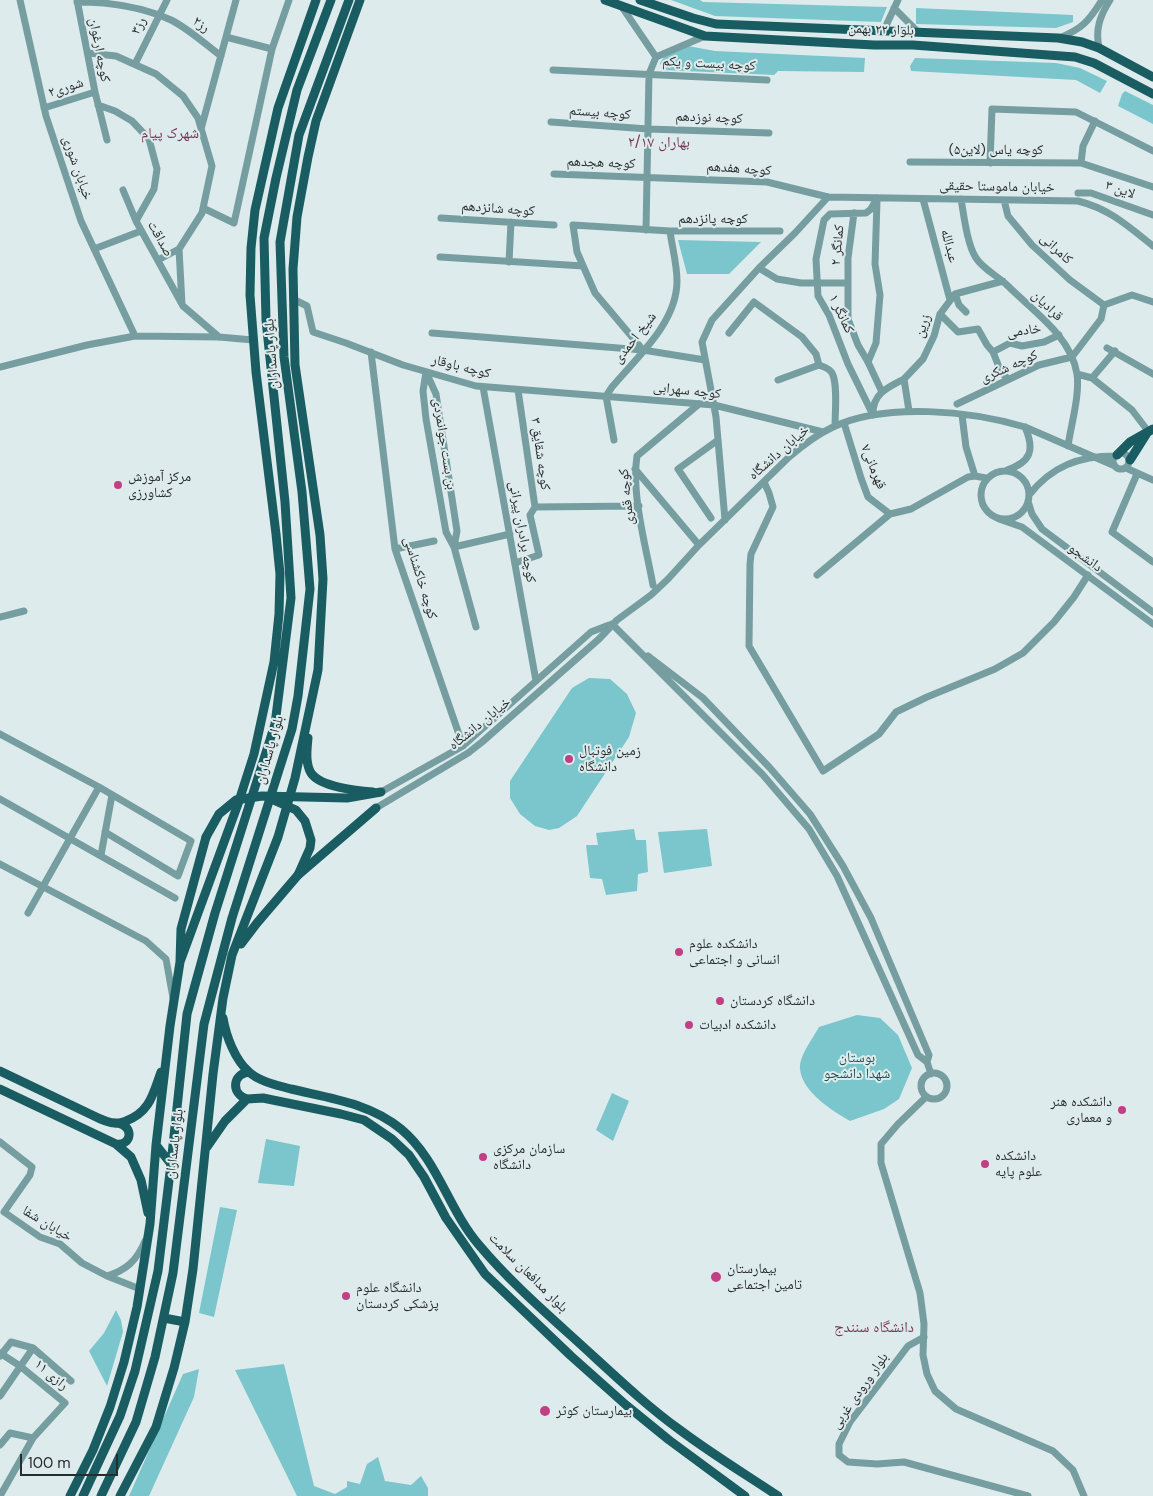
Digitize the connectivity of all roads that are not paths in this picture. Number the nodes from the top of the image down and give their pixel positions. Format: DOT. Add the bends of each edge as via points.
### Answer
graph roads {
  1 [pos="20,0"];
  2 [pos="167,0"];
  3 [pos="227,0"];
  4 [pos="289,0"];
  5 [pos="316,0"];
  6 [pos="331,0"];
  7 [pos="349,0"];
  8 [pos="360,0"];
  9 [pos="605,0"];
  10 [pos="640,0"];
  11 [pos="898,0"];
  12 [pos="1102,0"];
  13 [pos="1110,0"];
  14 [pos="77,1"];
  15 [pos="235,3"];
  16 [pos="622,7"];
  17 [pos="894,8"];
  18 [pos="1099,11"];
  19 [pos="159,16"];
  20 [pos="884,30"];
  21 [pos="918,31"];
  22 [pos="704,36"];
  23 [pos="226,38"];
  24 [pos="1058,38"];
  25 [pos="1099,48"];
  26 [pos="272,49"];
  27 [pos="88,53"];
  28 [pos="221,56"];
  29 [pos="656,57"];
  30 [pos="135,64"];
  31 [pos="553,70"];
  32 [pos="649,74"];
  33 [pos="1153,77"];
  34 [pos="767,80"];
  35 [pos="297,90"];
  36 [pos="95,92"];
  37 [pos="1153,94"];
  38 [pos="98,105"];
  39 [pos="44,108"];
  40 [pos="278,108"];
  41 [pos="1095,121"];
  42 [pos="551,122"];
  43 [pos="201,129"];
  44 [pos="648,129"];
  45 [pos="769,133"];
  46 [pos="107,140"];
  47 [pos="1153,151"];
  48 [pos="910,162"];
  49 [pos="990,163"];
  50 [pos="1081,163"];
  51 [pos="554,174"];
  52 [pos="647,177"];
  53 [pos="1153,187"];
  54 [pos="123,190"];
  55 [pos="1078,193"];
  56 [pos="828,197"];
  57 [pos="877,198"];
  58 [pos="923,199"];
  59 [pos="960,199"];
  60 [pos="1004,200"];
  61 [pos="203,208"];
  62 [pos="854,213"];
  63 [pos="1153,215"];
  64 [pos="441,218"];
  65 [pos="136,221"];
  66 [pos="511,222"];
  67 [pos="554,225"];
  68 [pos="253,229"];
  69 [pos="646,230"];
  70 [pos="141,231"];
  71 [pos="670,231"];
  72 [pos="780,232"];
  73 [pos="1153,246"];
  74 [pos="94,249"];
  75 [pos="179,249"];
  76 [pos="440,257"];
  77 [pos="158,260"];
  78 [pos="509,262"];
  79 [pos="583,266"];
  80 [pos="758,268"];
  81 [pos="264,270"];
  82 [pos="1003,281"];
  83 [pos="818,283"];
  84 [pos="848,283"];
  85 [pos="952,297"];
  86 [pos="293,299"];
  87 [pos="1153,302"];
  88 [pos="1104,305"];
  89 [pos="183,306"];
  90 [pos="966,312"];
  91 [pos="940,314"];
  92 [pos="432,333"];
  93 [pos="729,333"];
  94 [pos="1059,335"];
  95 [pos="135,336"];
  96 [pos="219,337"];
  97 [pos="253,340"];
  98 [pos="1107,348"];
  99 [pos="643,350"];
  100 [pos="1115,351"];
  101 [pos="371,352"];
  102 [pos="993,352"];
  103 [pos="1072,358"];
  104 [pos="705,360"];
  105 [pos="868,362"];
  106 [pos="819,366"];
  107 [pos="0,367"];
  108 [pos="426,372"];
  109 [pos="1077,374"];
  110 [pos="1153,374"];
  111 [pos="1092,378"];
  112 [pos="904,379"];
  113 [pos="1008,379"];
  114 [pos="778,380"];
  115 [pos="483,387"];
  116 [pos="518,390"];
  117 [pos="882,392"];
  118 [pos="606,396"];
  119 [pos="699,404"];
  120 [pos="957,404"];
  121 [pos="714,405"];
  122 [pos="909,411"];
  123 [pos="873,415"];
  124 [pos="962,415"];
  125 [pos="844,423"];
  126 [pos="835,426"];
  127 [pos="1026,427"];
  128 [pos="1150,430"];
  129 [pos="823,432"];
  130 [pos="614,440"];
  131 [pos="718,440"];
  132 [pos="1068,446"];
  133 [pos="1116,455"];
  134 [pos="1094,457"];
  135 [pos="1128,464"];
  136 [pos="1115,466"];
  137 [pos="635,468"];
  138 [pos="1007,470"];
  139 [pos="1137,474"];
  140 [pos="975,476"];
  141 [pos="986,478"];
  142 [pos="1153,480"];
  143 [pos="764,482"];
  144 [pos="1029,498"];
  145 [pos="639,506"];
  146 [pos="535,507"];
  147 [pos="890,514"];
  148 [pos="711,518"];
  149 [pos="999,519"];
  150 [pos="725,520"];
  151 [pos="510,534"];
  152 [pos="434,540"];
  153 [pos="700,545"];
  154 [pos="454,547"];
  155 [pos="394,549"];
  156 [pos="1153,562"];
  157 [pos="515,563"];
  158 [pos="817,575"];
  159 [pos="1088,575"];
  160 [pos="653,585"];
  161 [pos="24,611"];
  162 [pos="1153,612"];
  163 [pos="0,617"];
  164 [pos="612,624"];
  165 [pos="1153,624"];
  166 [pos="476,628"];
  167 [pos="629,642"];
  168 [pos="536,681"];
  169 [pos="266,697"];
  170 [pos="278,698"];
  171 [pos="310,709"];
  172 [pos="0,734"];
  173 [pos="463,746"];
  174 [pos="770,768"];
  175 [pos="763,776"];
  176 [pos="99,787"];
  177 [pos="381,792"];
  178 [pos="112,795"];
  179 [pos="262,796"];
  180 [pos="0,799"];
  181 [pos="376,808"];
  182 [pos="105,832"];
  183 [pos="70,838"];
  184 [pos="101,855"];
  185 [pos="0,864"];
  186 [pos="298,875"];
  187 [pos="42,887"];
  188 [pos="175,898"];
  189 [pos="28,913"];
  190 [pos="232,956"];
  191 [pos="180,962"];
  192 [pos="216,978"];
  193 [pos="174,1003"];
  194 [pos="221,1011"];
  195 [pos="167,1058"];
  196 [pos="927,1062"];
  197 [pos="0,1071"];
  198 [pos="249,1072"];
  199 [pos="931,1074"];
  200 [pos="0,1089"];
  201 [pos="926,1096"];
  202 [pos="247,1099"];
  203 [pos="118,1123"];
  204 [pos="0,1142"];
  205 [pos="116,1144"];
  206 [pos="156,1145"];
  207 [pos="206,1149"];
  208 [pos="171,1164"];
  209 [pos="2,1211"];
  210 [pos="150,1224"];
  211 [pos="148,1234"];
  212 [pos="107,1276"];
  213 [pos="140,1289"];
  214 [pos="164,1318"];
  215 [pos="185,1322"];
  216 [pos="924,1337"];
  217 [pos="33,1348"];
  218 [pos="0,1354"];
  219 [pos="20,1366"];
  220 [pos="71,1382"];
  221 [pos="0,1396"];
  222 [pos="33,1438"];
  223 [pos="0,1445"];
  224 [pos="85,1465"];
  225 [pos="84,1493"];
  226 [pos="0,1496"];
  227 [pos="70,1496"];
  228 [pos="101,1496"];
  229 [pos="120,1496"];
  230 [pos="745,1496"];
  231 [pos="778,1496"];
  232 [pos="1028,1496"];
  233 [pos="1084,1496"];
  1 -- 39 [label="street, خیابان شوری"];
  2 -- 19 [label="street, رز۳"];
  3 -- 15 [label="street"];
  4 -- 26 [label="street"];
  5 -- 40 [label="main road"];
  6 -- 35 [label="main road, بلوار پاسداران"];
  7 -- 192 [label="main road, بلوار پاسداران" via="299,135 280,242 284,357 302,492 310,589 298,696 292,729"];
  8 -- 86 [label="main road" via="316,121 297,217"];
  9 -- 16 [label="main road, بلوار ۲۲ بهمن"];
  10 -- 20 [label="main road, بلوار ۲۲ بهمن" via="716,24"];
  11 -- 17 [label="street"];
  12 -- 18 [label="street"];
  13 -- 18 [label="street"];
  14 -- 19 [label="street, رز۲" via="98,2"];
  14 -- 27 [label="street, کوچه ارغوان"];
  15 -- 23 [label="street"];
  16 -- 22 [label="main road, بلوار ۲۲ بهمن"];
  16 -- 29 [label="street"];
  17 -- 20 [label="street"];
  17 -- 21 [label="street"];
  18 -- 24 [label="street" via="1077,31"];
  18 -- 25 [label="street"];
  19 -- 28 [label="street, رز۲" via="196,36"];
  19 -- 30 [label="street, رز۳"];
  20 -- 21 [label="main road, بلوار ۲۲ بهمن"];
  21 -- 24 [label="main road, بلوار ۲۲ بهمن"];
  22 -- 29 [label="street"];
  22 -- 37 [label="main road, بلوار ۲۲ بهمن" via="913,45 1067,56 1094,63"];
  23 -- 26 [label="street"];
  23 -- 28 [label="street"];
  24 -- 25 [label="main road, بلوار ۲۲ بهمن"];
  25 -- 33 [label="main road, بلوار ۲۲ بهمن"];
  26 -- 61 [label="street" via="234,223"];
  27 -- 30 [label="street" via="116,56"];
  27 -- 36 [label="street, کوچه ارغوان"];
  28 -- 43 [label="street"];
  29 -- 32 [label="street"];
  30 -- 43 [label="street" via="156,74 183,96 198,118"];
  31 -- 32 [label="street, کوچه بیست و یکم"];
  32 -- 34 [label="street, کوچه بیست و یکم"];
  32 -- 44 [label="street"];
  35 -- 40 [label="main road"];
  35 -- 81 [label="main road, بلوار پاسداران" via="264,238"];
  36 -- 38 [label="street, کوچه ارغوان"];
  36 -- 39 [label="street, شوری۲"];
  38 -- 46 [label="street, کوچه ارغوان"];
  38 -- 65 [label="street, صداقت" via="132,121 149,139 157,169 154,189"];
  39 -- 74 [label="street, خیابان شوری" via="81,221"];
  40 -- 68 [label="main road"];
  41 -- 47 [label="street"];
  41 -- 49 [label="street" via="1076,112 992,109"];
  41 -- 50 [label="street" via="1083,146"];
  42 -- 44 [label="street, کوچه بیستم"];
  43 -- 61 [label="street" via="212,166"];
  44 -- 45 [label="street, کوچه نوزدهم"];
  44 -- 52 [label="street"];
  48 -- 49 [label="street, کوچه یاس (لاین۵)"];
  49 -- 50 [label="street, کوچه یاس (لاین۵)"];
  50 -- 53 [label="street, کوچه یاس (لاین۵)"];
  51 -- 52 [label="street, کوچه هجدهم"];
  52 -- 56 [label="street, کوچه هفدهم" via="767,182"];
  52 -- 69 [label="street"];
  54 -- 65 [label="street"];
  55 -- 63 [label="street, لاین ۳" via="1091,193"];
  56 -- 57 [label="street, خیابان ماموستا حقیقی"];
  56 -- 80 [label="street"];
  57 -- 58 [label="street, خیابان ماموستا حقیقی"];
  57 -- 62 [label="street, کمانگر ۱" via="866,213"];
  57 -- 105 [label="street" via="875,264 880,295 876,343"];
  58 -- 59 [label="street, خیابان ماموستا حقیقی"];
  58 -- 85 [label="street, عبدالله"];
  59 -- 60 [label="street, خیابان ماموستا حقیقی"];
  59 -- 82 [label="street, قرادیان" via="972,249 983,266"];
  60 -- 73 [label="street, خیابان ماموستا حقیقی" via="1078,201 1096,206"];
  60 -- 88 [label="street, کامرانی" via="1008,216 1032,245 1070,280"];
  61 -- 75 [label="street"];
  62 -- 83 [label="street, کمانگر ۱" via="830,214 824,220 816,259"];
  62 -- 84 [label="street, کمانگر ۲"];
  64 -- 66 [label="street, کوچه شانزدهم"];
  65 -- 70 [label="street, صداقت"];
  66 -- 67 [label="street, کوچه شانزدهم"];
  66 -- 78 [label="street"];
  68 -- 81 [label="main road"];
  68 -- 97 [label="main road" via="250,273"];
  69 -- 71 [label="street, کوچه پانزدهم"];
  69 -- 79 [label="street" via="573,226"];
  70 -- 74 [label="street"];
  70 -- 77 [label="street, صداقت"];
  71 -- 72 [label="street, کوچه پانزدهم"];
  71 -- 99 [label="street, شیخ احمدی" via="677,281 674,304 664,325"];
  74 -- 95 [label="street, خیابان شوری"];
  75 -- 77 [label="street"];
  75 -- 89 [label="street"];
  76 -- 78 [label="street"];
  77 -- 89 [label="street, صداقت"];
  78 -- 79 [label="street"];
  79 -- 99 [label="street" via="596,293"];
  80 -- 83 [label="street" via="777,279"];
  80 -- 104 [label="street" via="712,320 702,342"];
  81 -- 170 [label="main road, بلوار پاسداران" via="291,598"];
  82 -- 85 [label="street"];
  82 -- 94 [label="street, قرادیان"];
  83 -- 84 [label="street"];
  83 -- 123 [label="street, کمانگر ۱" via="818,296 830,315 848,364"];
  84 -- 105 [label="street, کمانگر ۲" via="848,319"];
  85 -- 90 [label="street, عبدالله"];
  85 -- 91 [label="street, زرین"];
  86 -- 101 [label="street, کوچه باوقار" via="308,306 313,332"];
  86 -- 171 [label="main road" via="295,366 320,535 323,578 318,670"];
  87 -- 88 [label="street" via="1132,295"];
  88 -- 103 [label="street" via="1101,319"];
  89 -- 96 [label="street, صداقت"];
  91 -- 102 [label="street" via="958,332 978,329"];
  91 -- 112 [label="street, زرین" via="923,359"];
  92 -- 99 [label="street"];
  93 -- 106 [label="street" via="754,302 802,337 816,354"];
  94 -- 102 [label="street, خادمی" via="1022,346 1010,343"];
  94 -- 103 [label="street, قرادیان"];
  95 -- 96 [label="street"];
  95 -- 107 [label="street"];
  96 -- 97 [label="street"];
  97 -- 169 [label="main road" via="280,574 274,662"];
  98 -- 100 [label="street"];
  99 -- 104 [label="street"];
  99 -- 118 [label="street, شیخ احمدی"];
  100 -- 110 [label="street"];
  100 -- 111 [label="street"];
  101 -- 108 [label="street, کوچه باوقار"];
  101 -- 155 [label="street, کوچه خاکشناسی"];
  102 -- 113 [label="street" via="1001,372"];
  103 -- 109 [label="street, قرادیان"];
  103 -- 113 [label="street, کوچه شکری" via="1039,365"];
  104 -- 121 [label="street"];
  105 -- 117 [label="street, کمانگر ۲"];
  106 -- 114 [label="street"];
  106 -- 126 [label="street" via="832,373 835,382"];
  108 -- 115 [label="street, کوچه باوقار"];
  108 -- 154 [label="street, بن بست جوانمردی" via="436,394 457,531"];
  108 -- 154 [label="street, بن بست جوانمردی" via="423,391 426,418 446,532"];
  109 -- 111 [label="street"];
  109 -- 132 [label="street, قرادیان"];
  111 -- 128 [label="street" via="1132,410"];
  112 -- 117 [label="street, زرین"];
  112 -- 122 [label="street"];
  113 -- 120 [label="street, کوچه شکری"];
  115 -- 116 [label="street, کوچه باوقار"];
  115 -- 151 [label="street, کوچه برادران پیرانی"];
  116 -- 118 [label="street, کوچه باوقار"];
  116 -- 146 [label="street, کوچه شقایق ۳"];
  117 -- 123 [label="street" via="873,404"];
  118 -- 119 [label="street, کوچه سهرابی"];
  118 -- 130 [label="street"];
  119 -- 121 [label="street, کوچه سهرابی"];
  119 -- 137 [label="street, کوچه قمری" via="636,456"];
  121 -- 129 [label="street, کوچه سهرابی"];
  121 -- 131 [label="street"];
  122 -- 123 [label="street, خیابان دانشگاه"];
  122 -- 124 [label="street, خیابان دانشگاه"];
  123 -- 125 [label="street, خیابان دانشگاه"];
  124 -- 127 [label="street, خیابان دانشگاه"];
  124 -- 140 [label="street" via="966,447"];
  125 -- 126 [label="street, خیابان دانشگاه"];
  125 -- 147 [label="street, قهرمانی۷" via="868,497"];
  126 -- 129 [label="street, خیابان دانشگاه"];
  127 -- 132 [label="street, خیابان دانشگاه"];
  127 -- 138 [label="street" via="1031,448 1028,458 1020,466"];
  128 -- 133 [label="main road"];
  128 -- 135 [label="main road"];
  129 -- 143 [label="street, خیابان دانشگاه" via="803,445"];
  131 -- 148 [label="street" via="678,469"];
  131 -- 150 [label="street"];
  132 -- 134 [label="street, خیابان دانشگاه"];
  133 -- 134 [label="street, خیابان دانشگاه"];
  133 -- 135 [label="street" via="1125,454"];
  133 -- 136 [label="street"];
  134 -- 136 [label="street, خیابان دانشگاه"];
  134 -- 144 [label="street" via="1054,470"];
  135 -- 136 [label="street" via="1118,469"];
  135 -- 139 [label="street"];
  137 -- 145 [label="street, کوچه قمری"];
  137 -- 153 [label="street"];
  138 -- 141 [label="street" via="992,473"];
  138 -- 144 [label="street" via="1025,481"];
  139 -- 142 [label="street"];
  139 -- 156 [label="street" via="1112,532"];
  140 -- 141 [label="street"];
  140 -- 147 [label="street" via="911,509"];
  141 -- 149 [label="street" via="980,494 981,502 985,510"];
  143 -- 150 [label="street, خیابان دانشگاه"];
  143 -- 159 [label="street" via="773,507 750,564 749,646 824,771 879,734 896,712 995,669 1023,653 1074,598"];
  144 -- 149 [label="street" via="1020,514"];
  144 -- 162 [label="street, دانشجو" via="1032,514 1042,530"];
  145 -- 146 [label="street, کوچه شقایق ۳"];
  145 -- 160 [label="street, کوچه قمری"];
  146 -- 157 [label="street" via="530,515 539,555"];
  147 -- 158 [label="street"];
  149 -- 159 [label="street, دانشجو" via="1022,528"];
  150 -- 153 [label="street, خیابان دانشگاه"];
  151 -- 154 [label="street"];
  151 -- 157 [label="street, کوچه برادران پیرانی"];
  152 -- 155 [label="street"];
  153 -- 164 [label="street, خیابان دانشگاه" via="651,595"];
  154 -- 166 [label="street, بن بست جوانمردی"];
  155 -- 173 [label="street, کوچه خاکشناسی"];
  157 -- 168 [label="street, کوچه برادران پیرانی"];
  159 -- 165 [label="street, دانشجو"];
  161 -- 163 [label="street"];
  164 -- 167 [label="street"];
  164 -- 168 [label="street, خیابان دانشگاه" via="591,632"];
  164 -- 181 [label="street, خیابان دانشگاه" via="468,753"];
  167 -- 174 [label="street" via="703,698"];
  167 -- 175 [label="street"];
  168 -- 173 [label="street, خیابان دانشگاه"];
  169 -- 170 [label="main road"];
  169 -- 191 [label="main road" via="254,754 238,804"];
  170 -- 208 [label="main road, بلوار پاسداران" via="275,724 215,913 187,1014"];
  171 -- 177 [label="main road" via="307,760 311,774 346,789"];
  171 -- 190 [label="main road" via="278,837"];
  172 -- 176 [label="street"];
  173 -- 177 [label="street, خیابان دانشگاه"];
  174 -- 175 [label="street"];
  174 -- 196 [label="street" via="810,814 866,909 929,1055"];
  175 -- 196 [label="street" via="809,829 837,876 918,1055"];
  176 -- 178 [label="street"];
  176 -- 183 [label="street"];
  177 -- 179 [label="main road, bridge" via="347,798"];
  178 -- 182 [label="street"];
  178 -- 182 [label="street" via="191,841 178,876"];
  179 -- 186 [label="main road, bridge" via="296,810 305,821 310,848"];
  179 -- 191 [label="main road, bridge" via="236,800 218,814 206,837 181,929"];
  180 -- 183 [label="street"];
  181 -- 186 [label="main road"];
  182 -- 184 [label="street"];
  183 -- 184 [label="street"];
  183 -- 187 [label="street"];
  184 -- 188 [label="street"];
  185 -- 187 [label="street"];
  186 -- 190 [label="main road"];
  187 -- 189 [label="street"];
  187 -- 193 [label="street" via="154,948 166,959"];
  190 -- 192 [label="main road"];
  190 -- 194 [label="main road"];
  191 -- 193 [label="main road"];
  192 -- 214 [label="main road, بلوار پاسداران" via="204,1024 173,1273"];
  193 -- 195 [label="main road"];
  194 -- 198 [label="main road, بلوار مدافعان سلامت" via="226,1036"];
  194 -- 207 [label="main road"];
  195 -- 203 [label="main road" via="151,1100 138,1116"];
  195 -- 206 [label="main road"];
  196 -- 199 [label="street"];
  197 -- 203 [label="main road" via="92,1115"];
  198 -- 202 [label="main road" via="241,1075 235,1087 239,1095"];
  198 -- 231 [label="main road, بلوار مدافعان سلامت" via="268,1083 369,1109 400,1128 420,1147 478,1243 534,1302 635,1394 680,1430"];
  199 -- 201 [label="street" via="921,1085"];
  199 -- 201 [label="street" via="943,1078 946,1089 938,1098"];
  200 -- 205 [label="main road"];
  201 -- 216 [label="street" via="881,1144 881,1164 920,1293"];
  202 -- 207 [label="main road" via="225,1121"];
  202 -- 230 [label="main road, بلوار مدافعان سلامت" via="263,1098 364,1120 392,1139 409,1155 446,1218 486,1274 626,1405"];
  203 -- 205 [label="main road" via="124,1124 130,1132 126,1142"];
  204 -- 209 [label="street, خیابان شفا" via="32,1167 30,1175"];
  205 -- 210 [label="main road" via="131,1157 141,1180"];
  206 -- 208 [label="main road"];
  206 -- 210 [label="main road"];
  207 -- 215 [label="main road"];
  208 -- 225 [label="main road, بلوار پاسداران" via="158,1272 135,1371 120,1416"];
  209 -- 212 [label="street, خیابان شفا"];
  210 -- 211 [label="main road"];
  211 -- 212 [label="street" via="132,1263"];
  211 -- 213 [label="main road"];
  212 -- 213 [label="street, خیابان شفا"];
  213 -- 224 [label="main road" via="110,1408"];
  214 -- 215 [label="main road"];
  214 -- 228 [label="main road, بلوار پاسداران" via="136,1422"];
  215 -- 229 [label="main road" via="156,1427"];
  216 -- 232 [label="street, بلوار ورودی غربی" via="908,1346 850,1422 839,1444 839,1455 848,1462 904,1462"];
  216 -- 233 [label="street" via="923,1355 935,1391 956,1410 1053,1451 1073,1470"];
  217 -- 218 [label="street" via="11,1342"];
  217 -- 219 [label="street"];
  217 -- 220 [label="street"];
  218 -- 219 [label="street, رازی ۱۱"];
  219 -- 221 [label="street"];
  219 -- 222 [label="street, رازی ۱۱" via="65,1403"];
  222 -- 223 [label="street" via="10,1433"];
  222 -- 226 [label="street"];
  224 -- 225 [label="main road"];
  224 -- 227 [label="main road"];
}
